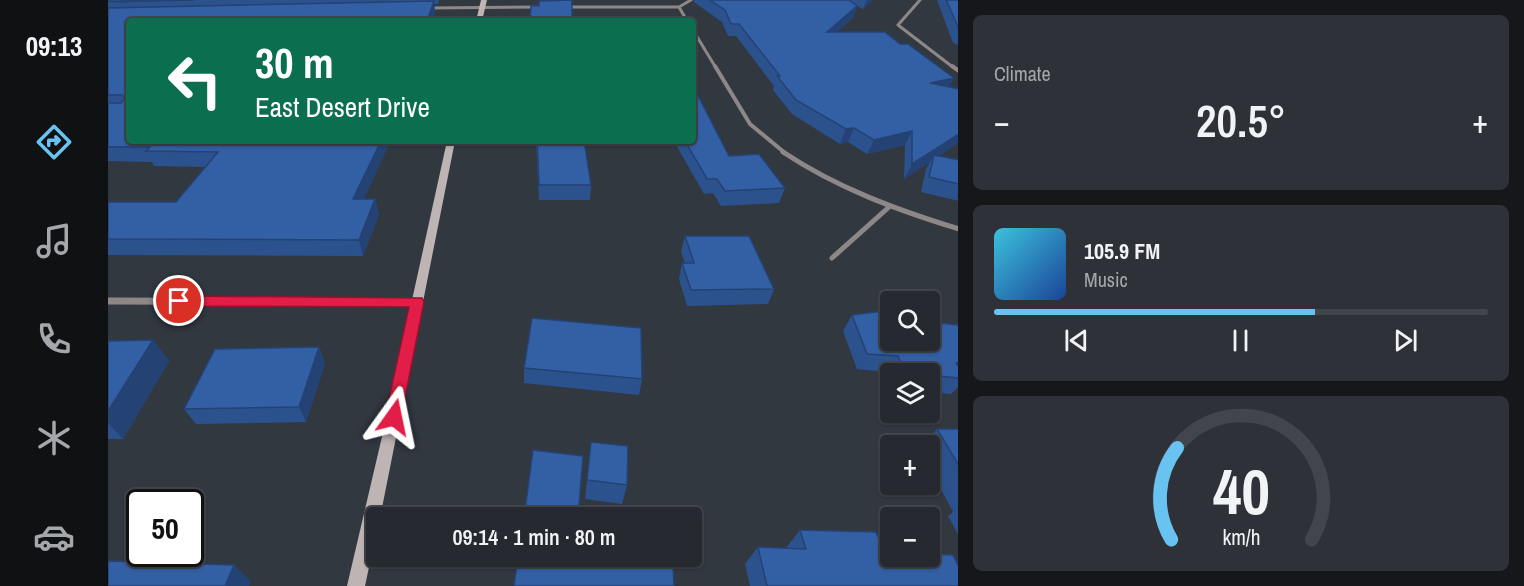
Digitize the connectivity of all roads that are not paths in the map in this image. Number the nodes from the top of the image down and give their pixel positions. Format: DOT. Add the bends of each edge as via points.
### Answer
graph roads {
  1 [pos="484,0"];
  2 [pos="691,0"];
  3 [pos="920,0"];
  4 [pos="482,7"];
  5 [pos="549,7"];
  6 [pos="561,7"];
  7 [pos="679,7"];
  8 [pos="417,8"];
  9 [pos="479,18"];
  10 [pos="685,18"];
  11 [pos="696,35"];
  12 [pos="958,71"];
  13 [pos="450,144"];
  14 [pos="889,207"];
  15 [pos="958,229"];
  16 [pos="832,258"];
  17 [pos="108,301"];
  18 [pos="417,302"];
  19 [pos="356,586"];
  1 -- 4 [label="main road"];
  2 -- 7 [label="street"];
  3 -- 12 [label="street" via="898,25"];
  4 -- 5 [label="street"];
  4 -- 8 [label="street"];
  4 -- 9 [label="main road"];
  6 -- 7 [label="street"];
  7 -- 10 [label="street"];
  11 -- 14 [label="street" via="750,124 784,153"];
  13 -- 18 [label="main road"];
  14 -- 15 [label="street"];
  14 -- 16 [label="street"];
  17 -- 18 [label="street"];
  18 -- 19 [label="main road"];
}
